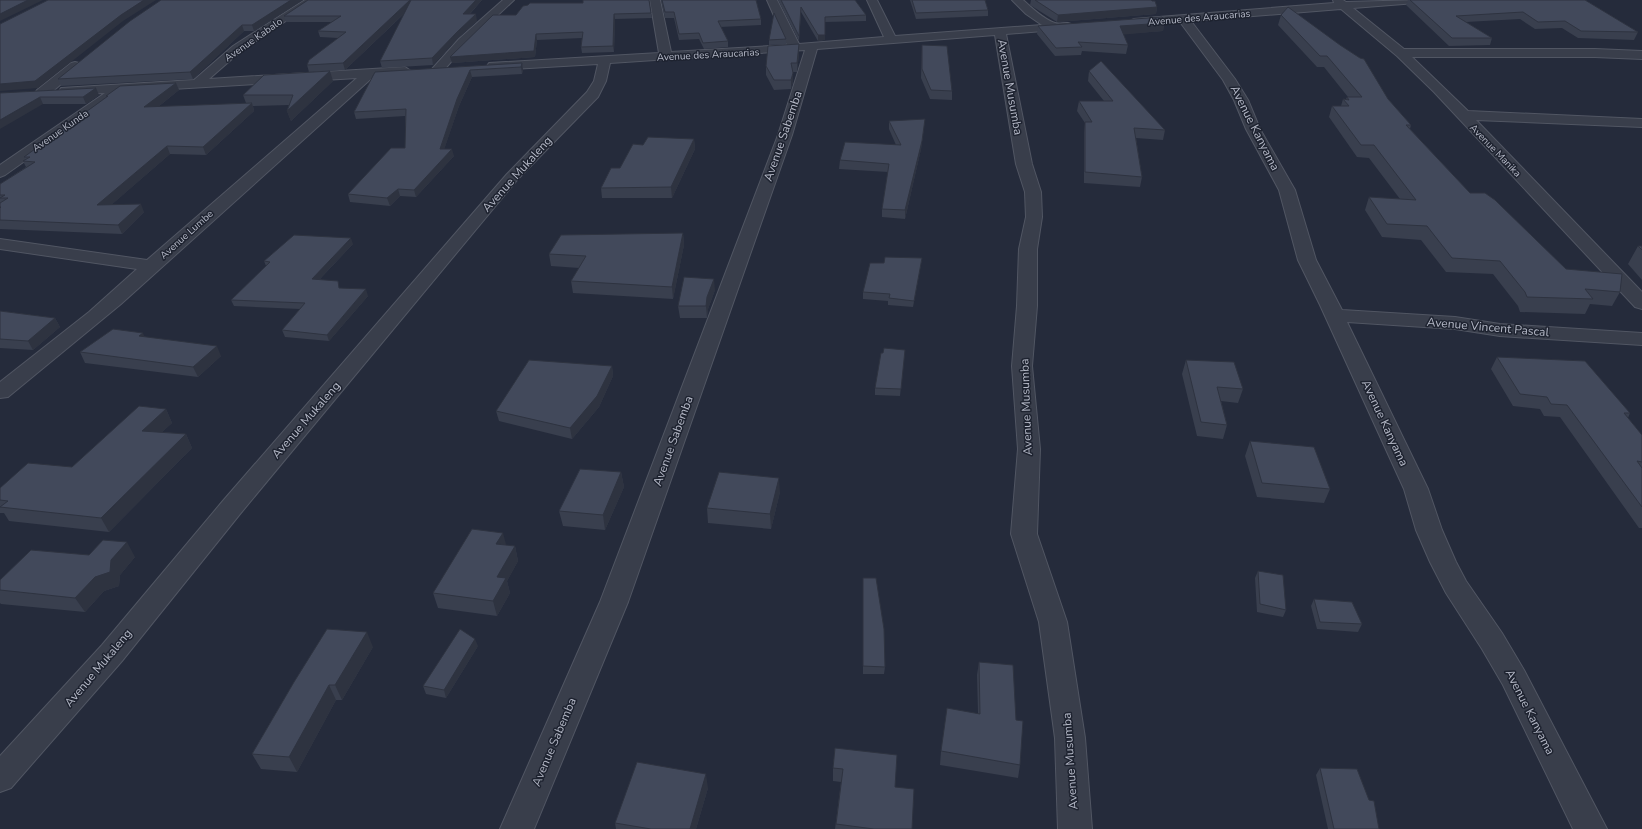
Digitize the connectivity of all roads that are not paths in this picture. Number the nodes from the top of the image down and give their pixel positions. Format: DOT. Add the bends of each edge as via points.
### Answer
graph roads {
  1 [pos="312,0"];
  2 [pos="509,0"];
  3 [pos="655,0"];
  4 [pos="772,0"];
  5 [pos="872,0"];
  6 [pos="1017,0"];
  7 [pos="1416,0"];
  8 [pos="1340,3"];
  9 [pos="1192,13"];
  10 [pos="1212,16"];
  11 [pos="1123,23"];
  12 [pos="1076,26"];
  13 [pos="1053,27"];
  14 [pos="1000,31"];
  15 [pos="892,41"];
  16 [pos="804,47"];
  17 [pos="1401,53"];
  18 [pos="1642,55"];
  19 [pos="666,56"];
  20 [pos="84,59"];
  21 [pos="605,60"];
  22 [pos="478,67"];
  23 [pos="454,68"];
  24 [pos="438,69"];
  25 [pos="370,73"];
  26 [pos="198,83"];
  27 [pos="121,88"];
  28 [pos="28,93"];
  29 [pos="42,93"];
  30 [pos="1463,115"];
  31 [pos="1642,123"];
  32 [pos="0,172"];
  33 [pos="0,244"];
  34 [pos="150,266"];
  35 [pos="1642,303"];
  36 [pos="1335,315"];
  37 [pos="1642,339"];
  38 [pos="1,390"];
  39 [pos="0,778"];
  40 [pos="517,829"];
  41 [pos="1075,829"];
  42 [pos="1590,829"];
  1 -- 26 [label="street, Avenue Kabalo" via="272,25 210,70"];
  2 -- 24 [label="street" via="473,30"];
  3 -- 19 [label="street"];
  4 -- 16 [label="street"];
  5 -- 15 [label="street"];
  6 -- 13 [label="street"];
  7 -- 8 [label="street, Avenue des Araucarias"];
  8 -- 10 [label="street, Avenue des Araucarias"];
  8 -- 17 [label="street, Avenue Manika"];
  9 -- 10 [label="street, Avenue des Araucarias"];
  9 -- 10 [label="street"];
  9 -- 11 [label="street, Avenue des Araucarias"];
  9 -- 36 [label="street, Avenue Kanyama" via="1241,100 1253,129 1287,190 1307,260"];
  12 -- 13 [label="street, Avenue des Araucarias"];
  13 -- 14 [label="street, Avenue des Araucarias"];
  14 -- 15 [label="street, Avenue des Araucarias"];
  14 -- 41 [label="street, Avenue Musumba" via="1024,164 1033,192 1034,217 1028,249 1022,366 1029,449 1024,534 1053,622 1070,738"];
  15 -- 16 [label="street, Avenue des Araucarias"];
  16 -- 19 [label="street, Avenue des Araucarias"];
  16 -- 40 [label="street, Avenue Sabemba" via="785,135 614,602"];
  17 -- 18 [label="street"];
  17 -- 30 [label="street, Avenue Manika"];
  19 -- 21 [label="street, Avenue des Araucarias"];
  20 -- 29 [label="street"];
  21 -- 22 [label="street, Avenue des Araucarias"];
  21 -- 39 [label="street, Avenue Mukaleng" via="600,81 593,94 512,177 231,508 112,653"];
  23 -- 24 [label="street"];
  24 -- 25 [label="street"];
  25 -- 26 [label="street"];
  25 -- 34 [label="street, Avenue Lumbe"];
  26 -- 27 [label="street"];
  27 -- 29 [label="street"];
  27 -- 32 [label="street, Avenue Kunda"];
  28 -- 29 [label="street"];
  30 -- 31 [label="street"];
  30 -- 35 [label="street, Avenue Manika"];
  33 -- 34 [label="street"];
  34 -- 38 [label="street, Avenue Lumbe" via="93,319"];
  36 -- 37 [label="street, Avenue Vincent Pascal" via="1455,323 1500,330"];
  36 -- 42 [label="street, Avenue Kanyama" via="1416,489 1429,530 1455,586 1514,678"];
}
